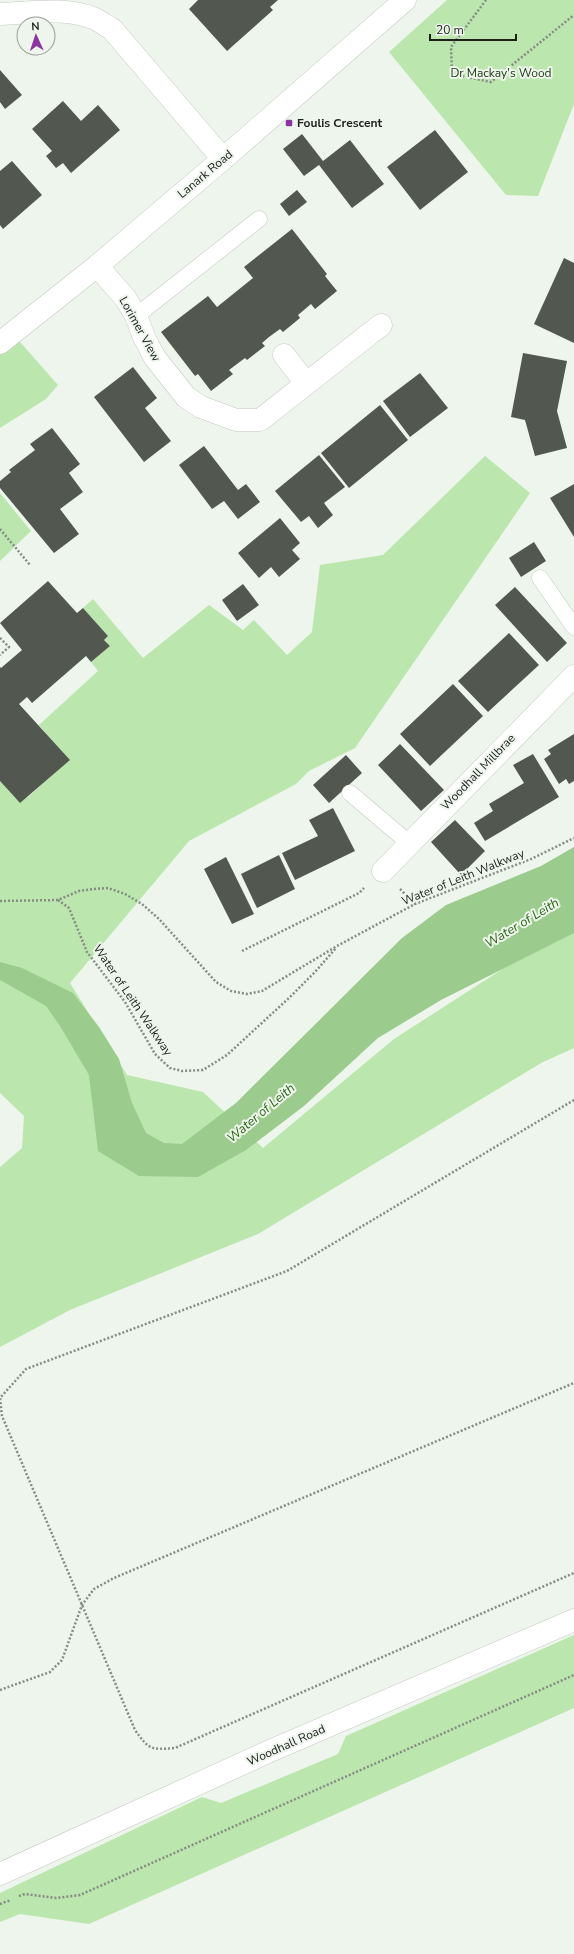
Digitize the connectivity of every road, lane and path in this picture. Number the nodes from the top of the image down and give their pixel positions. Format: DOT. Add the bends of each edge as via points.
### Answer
graph roads {
  1 [pos="405,0"];
  2 [pos="486,0"];
  3 [pos="0,14"];
  4 [pos="574,16"];
  5 [pos="223,159"];
  6 [pos="259,220"];
  7 [pos="97,266"];
  8 [pos="136,316"];
  9 [pos="380,325"];
  10 [pos="0,343"];
  11 [pos="284,355"];
  12 [pos="306,383"];
  13 [pos="0,529"];
  14 [pos="30,565"];
  15 [pos="540,578"];
  16 [pos="574,627"];
  17 [pos="0,638"];
  18 [pos="0,655"];
  19 [pos="574,676"];
  20 [pos="350,793"];
  21 [pos="574,838"];
  22 [pos="409,843"];
  23 [pos="383,871"];
  24 [pos="58,900"];
  25 [pos="0,902"];
  26 [pos="337,946"];
  27 [pos="242,951"];
  28 [pos="574,1100"];
  29 [pos="574,1383"];
  30 [pos="574,1573"];
  31 [pos="82,1605"];
  32 [pos="574,1620"];
  33 [pos="574,1675"];
  34 [pos="0,1690"];
  35 [pos="0,1874"];
  36 [pos="0,1904"];
  1 -- 5 [label="street, Lanark Road"];
  2 -- 4 [label="path" via="451,47 452,74 491,82"];
  3 -- 5 [label="street" via="77,14 94,18 112,29"];
  5 -- 7 [label="street, Lanark Road"];
  6 -- 8 [label="lane"];
  7 -- 8 [label="street, Lorimer View" via="126,299"];
  7 -- 10 [label="street, Lanark Road"];
  8 -- 12 [label="street, Lorimer View" via="155,358 186,397 201,407 236,420 260,420"];
  9 -- 12 [label="street, Lorimer View"];
  11 -- 12 [label="street"];
  13 -- 14 [label="path"];
  15 -- 16 [label="lane"];
  17 -- 18 [label="path" via="9,648"];
  19 -- 22 [label="street, Woodhall Millbrae"];
  20 -- 22 [label="lane"];
  21 -- 26 [label="path, Water of Leith Walkway" via="531,860 416,904"];
  22 -- 23 [label="street, Woodhall Millbrae"];
  23 -- 27 [label="path" via="359,893"];
  24 -- 25 [label="path, Water of Leith Walkway"];
  24 -- 26 [label="path, Water of Leith Walkway" via="79,891 93,889 108,888 124,894 142,904 216,982 231,991 247,994 262,991"];
  24 -- 26 [label="path, Water of Leith Walkway" via="69,908 87,952 125,1002 155,1054 170,1068 182,1071 203,1070 227,1055 304,982"];
  28 -- 31 [label="path" via="287,1271 26,1370 11,1384 0,1398 2,1416"];
  29 -- 31 [label="path" via="114,1578 94,1589"];
  30 -- 31 [label="path" via="175,1748 155,1750 144,1743 135,1730"];
  31 -- 34 [label="path" via="62,1660 50,1672"];
  32 -- 35 [label="street, Woodhall Road" via="270,1751"];
  33 -- 36 [label="path" via="80,1895 56,1898 25,1894"];
}
